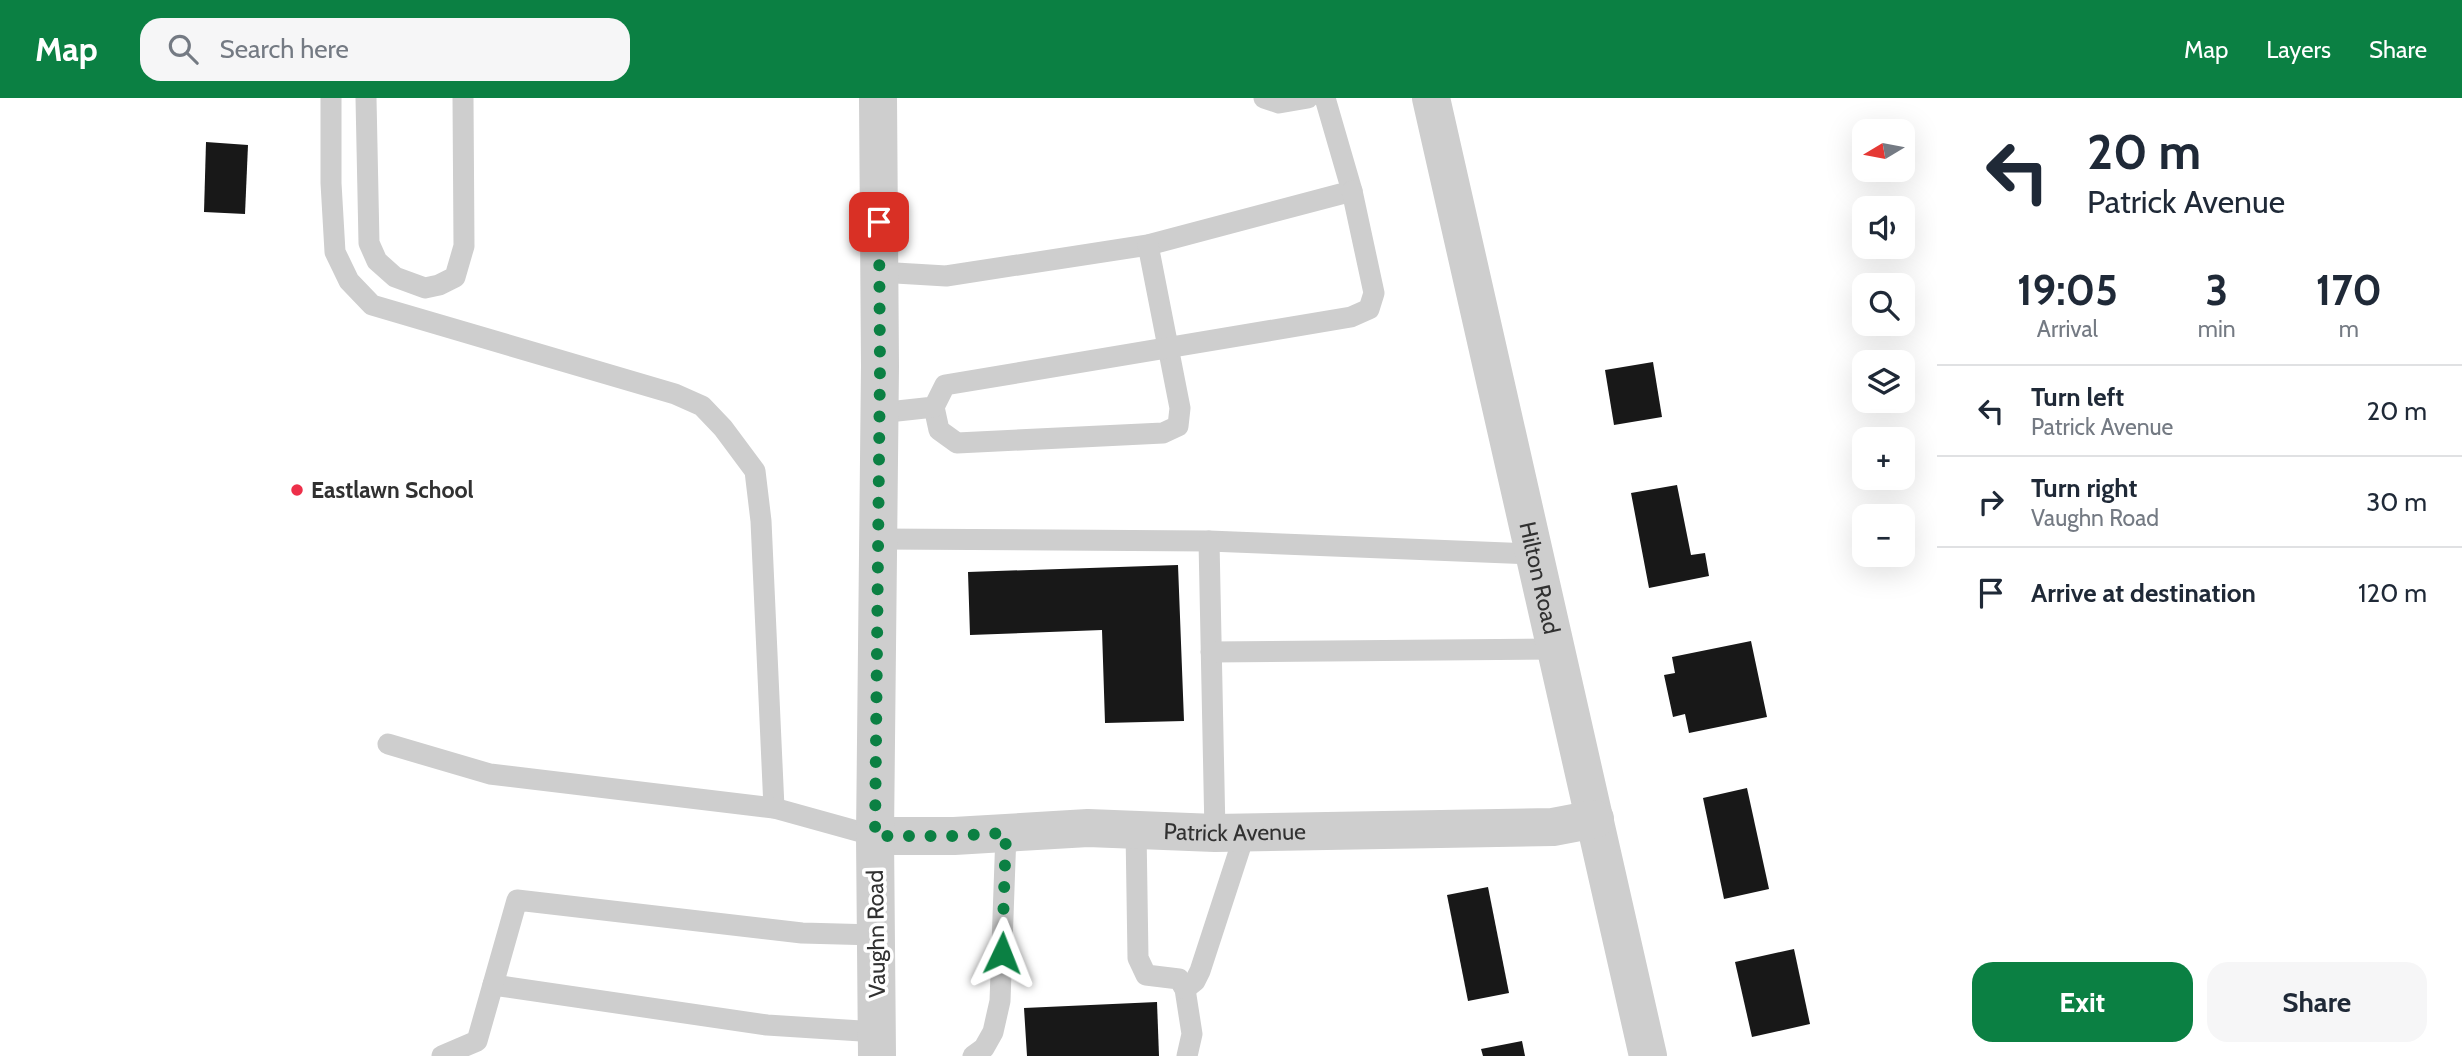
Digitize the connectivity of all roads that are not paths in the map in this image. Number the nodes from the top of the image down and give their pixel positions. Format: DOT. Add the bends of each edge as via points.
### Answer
graph roads {
  1 [pos="331,98"];
  2 [pos="366,98"];
  3 [pos="463,98"];
  4 [pos="878,98"];
  5 [pos="1308,98"];
  6 [pos="1325,98"];
  7 [pos="1431,98"];
  8 [pos="1271,101"];
  9 [pos="1352,191"];
  10 [pos="1148,245"];
  11 [pos="879,272"];
  12 [pos="1168,348"];
  13 [pos="934,407"];
  14 [pos="879,413"];
  15 [pos="878,539"];
  16 [pos="1209,541"];
  17 [pos="1535,554"];
  18 [pos="1557,649"];
  19 [pos="1211,652"];
  20 [pos="388,744"];
  21 [pos="774,808"];
  22 [pos="1595,819"];
  23 [pos="1136,830"];
  24 [pos="1006,833"];
  25 [pos="1230,833"];
  26 [pos="875,836"];
  27 [pos="876,936"];
  28 [pos="493,985"];
  29 [pos="1185,989"];
  30 [pos="877,1044"];
  31 [pos="442,1056"];
  32 [pos="973,1056"];
  33 [pos="1187,1056"];
  34 [pos="1648,1056"];
  1 -- 21 [label="lane" via="335,252 349,281 372,304 675,394 702,406 755,471"];
  2 -- 3 [label="lane" via="369,243 377,261 395,277 425,288 455,277 464,246"];
  4 -- 11 [label="street, Vaughn Road"];
  5 -- 8 [label="lane"];
  6 -- 9 [label="lane"];
  7 -- 17 [label="street, Hilton Road"];
  9 -- 10 [label="lane"];
  9 -- 12 [label="lane" via="1374,293 1369,309 1351,317"];
  10 -- 11 [label="lane" via="946,276"];
  10 -- 12 [label="lane"];
  11 -- 14 [label="street, Vaughn Road"];
  12 -- 13 [label="lane" via="945,385"];
  12 -- 13 [label="lane" via="1180,408 1178,426 1163,433 957,443 939,430"];
  13 -- 14 [label="lane"];
  14 -- 15 [label="street, Vaughn Road"];
  15 -- 16 [label="lane"];
  15 -- 26 [label="street, Vaughn Road"];
  16 -- 17 [label="lane"];
  16 -- 19 [label="lane"];
  17 -- 18 [label="street, Hilton Road"];
  18 -- 19 [label="lane"];
  18 -- 22 [label="street, Hilton Road"];
  19 -- 25 [label="lane"];
  20 -- 21 [label="lane" via="490,774"];
  21 -- 26 [label="lane"];
  22 -- 25 [label="street, Patrick Avenue" via="1553,827"];
  22 -- 34 [label="street, Hilton Road"];
  23 -- 24 [label="street, Patrick Avenue"];
  23 -- 25 [label="street, Patrick Avenue"];
  23 -- 29 [label="lane" via="1138,958 1146,975 1180,979"];
  24 -- 26 [label="street, Patrick Avenue"];
  24 -- 32 [label="lane" via="1000,1001 993,1032"];
  25 -- 29 [label="lane" via="1200,971"];
  26 -- 27 [label="street, Vaughn Road"];
  27 -- 28 [label="lane" via="802,933 516,900"];
  27 -- 30 [label="street, Vaughn Road"];
  28 -- 30 [label="lane"];
  28 -- 31 [label="lane" via="477,1041"];
  29 -- 33 [label="lane" via="1192,1034"];
}
